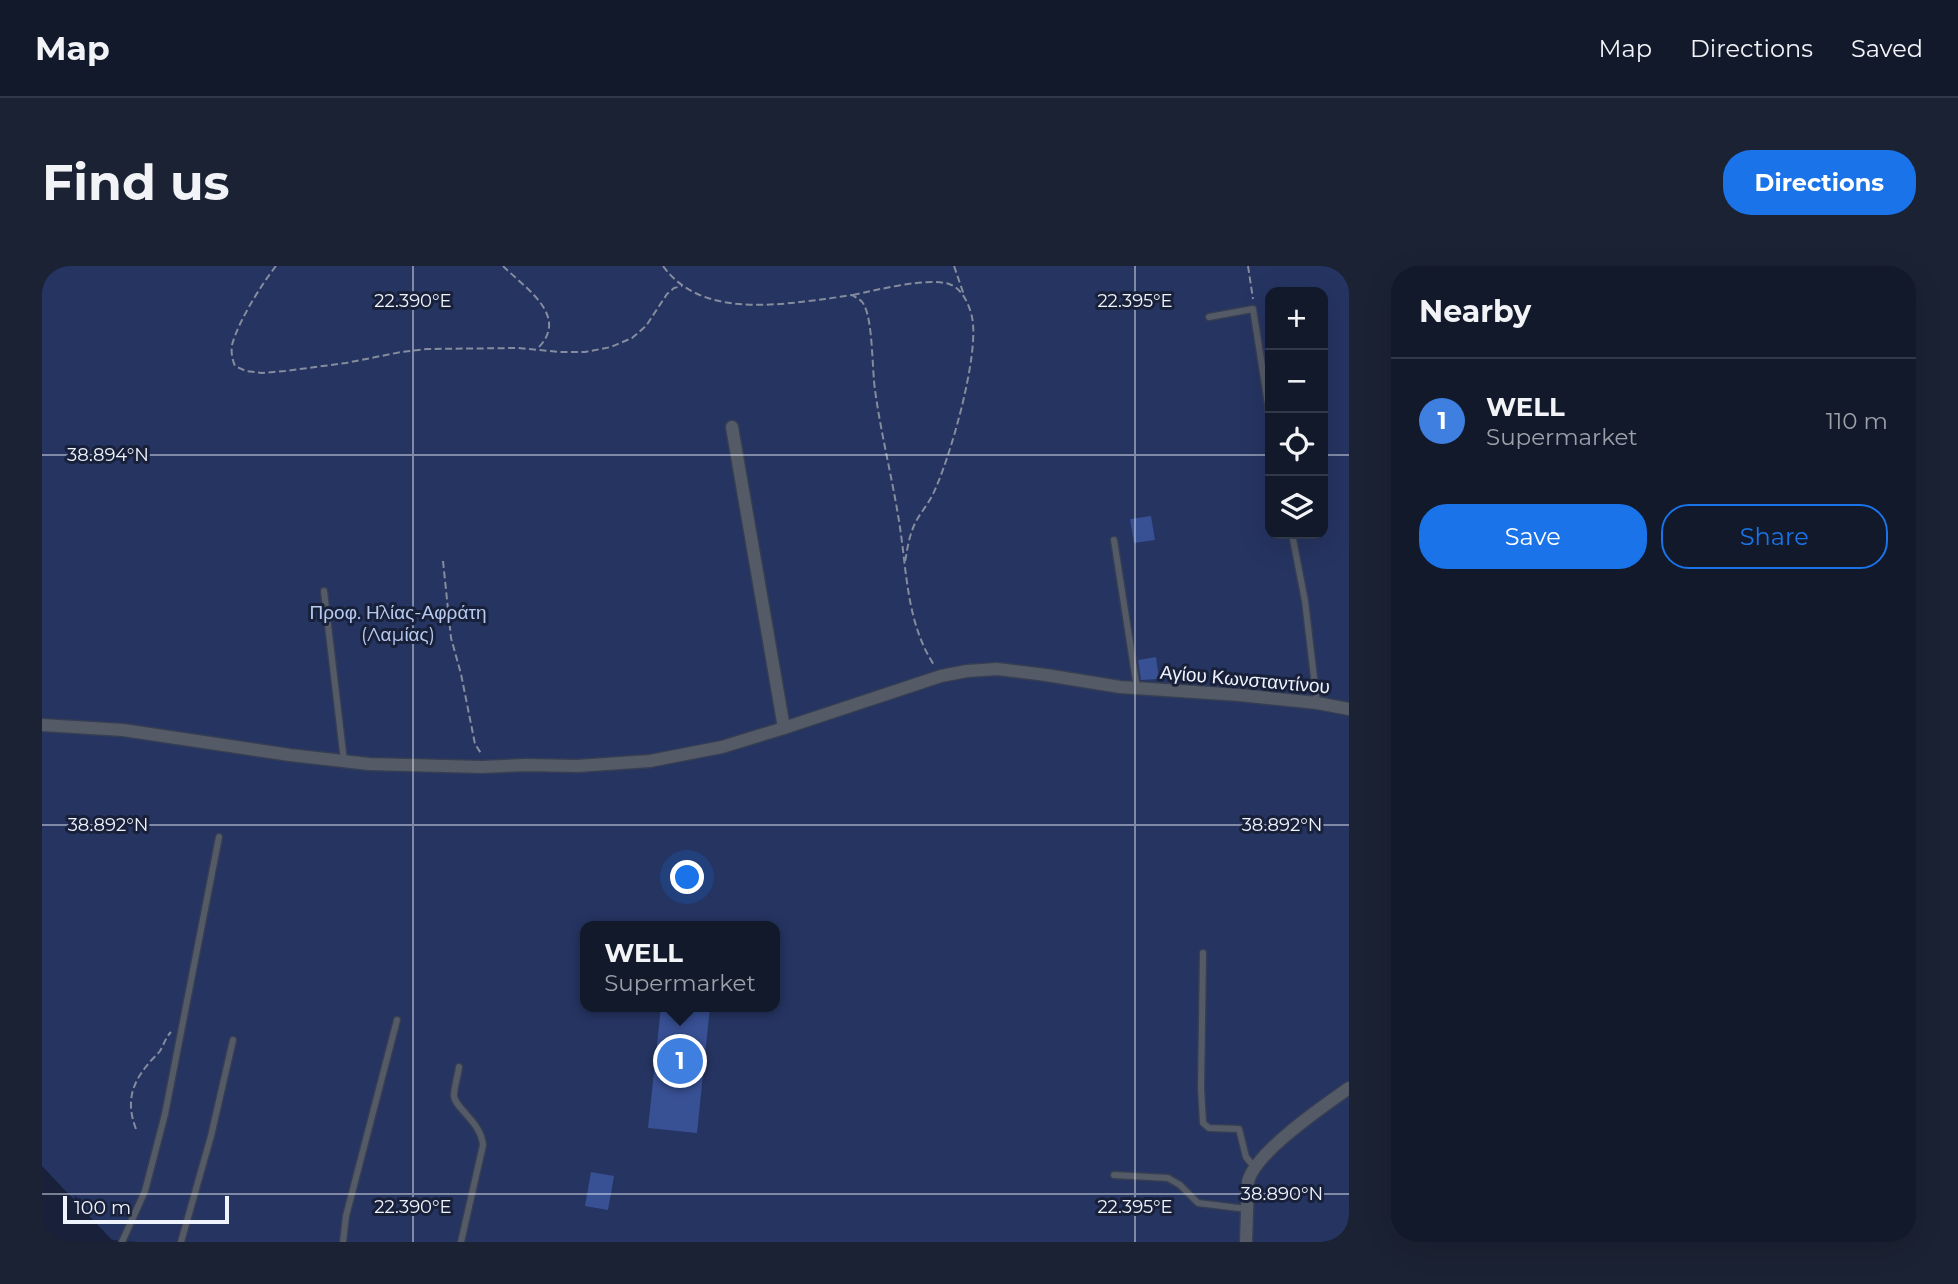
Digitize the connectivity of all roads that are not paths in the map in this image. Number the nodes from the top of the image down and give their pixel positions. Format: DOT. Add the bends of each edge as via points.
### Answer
graph roads {
  1 [pos="1209,317"];
  2 [pos="1269,413"];
  3 [pos="732,427"];
  4 [pos="1293,539"];
  5 [pos="1114,540"];
  6 [pos="324,590"];
  7 [pos="1137,688"];
  8 [pos="1317,703"];
  9 [pos="1349,709"];
  10 [pos="42,724"];
  11 [pos="784,728"];
  12 [pos="344,761"];
  13 [pos="219,837"];
  14 [pos="1203,953"];
  15 [pos="397,1020"];
  16 [pos="233,1040"];
  17 [pos="459,1068"];
  18 [pos="1349,1088"];
  19 [pos="1255,1168"];
  20 [pos="1114,1175"];
  21 [pos="1247,1209"];
  22 [pos="122,1242"];
  23 [pos="181,1242"];
  24 [pos="343,1242"];
  25 [pos="461,1242"];
  26 [pos="1246,1242"];
  1 -- 2 [label="lane" via="1253,309"];
  3 -- 11 [label="street"];
  4 -- 8 [label="lane"];
  5 -- 7 [label="lane"];
  6 -- 12 [label="lane"];
  7 -- 8 [label="street, Αγίου Κωνσταντίνου"];
  7 -- 11 [label="street, Αγίου Κωνσταντίνου" via="997,669 967,671"];
  8 -- 9 [label="street, Αγίου Κωνσταντίνου"];
  10 -- 12 [label="street, Αγίου Κωνσταντίνου" via="123,730"];
  11 -- 12 [label="street, Αγίου Κωνσταντίνου" via="722,747 650,761 577,766"];
  13 -- 22 [label="lane" via="154,1160"];
  14 -- 19 [label="lane" via="1202,1121 1209,1128 1239,1129 1246,1157"];
  15 -- 24 [label="lane"];
  16 -- 23 [label="lane"];
  17 -- 25 [label="lane" via="454,1097 475,1122 483,1145"];
  18 -- 19 [label="street" via="1289,1134"];
  19 -- 21 [label="street" via="1249,1176"];
  20 -- 21 [label="lane" via="1168,1178 1198,1203"];
  21 -- 26 [label="street"];
}
